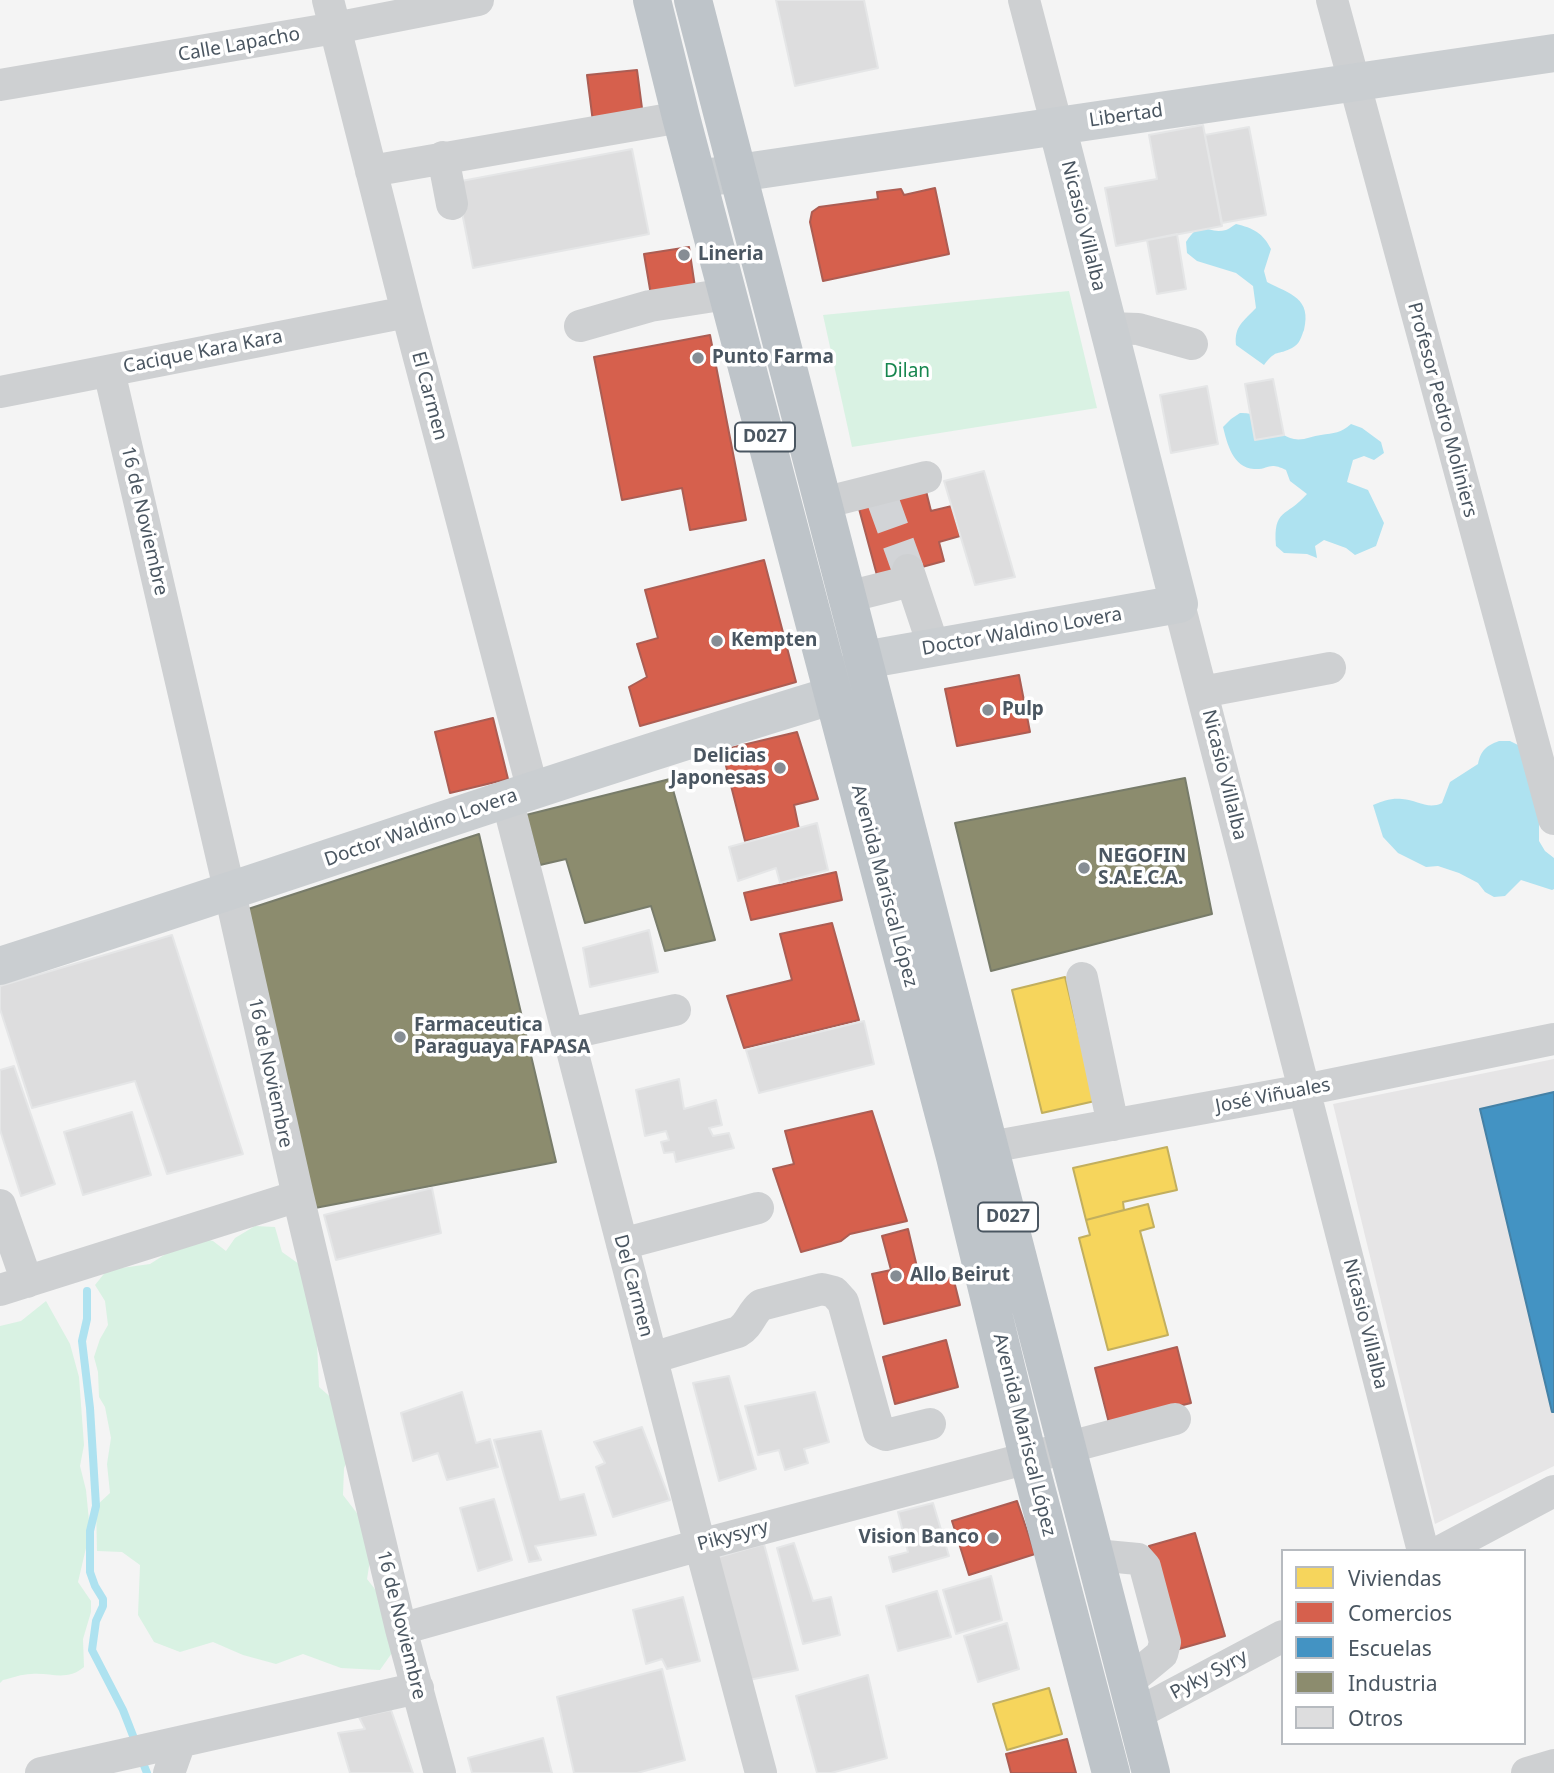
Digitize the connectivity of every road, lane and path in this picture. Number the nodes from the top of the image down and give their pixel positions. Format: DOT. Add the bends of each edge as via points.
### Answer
graph roads {
  1 [pos="478,0"];
  2 [pos="652,0"];
  3 [pos="693,0"];
  4 [pos="1024,0"];
  5 [pos="1332,0"];
  6 [pos="331,14"];
  7 [pos="1554,53"];
  8 [pos="1353,83"];
  9 [pos="0,85"];
  10 [pos="681,117"];
  11 [pos="1057,126"];
  12 [pos="443,157"];
  13 [pos="371,171"];
  14 [pos="738,173"];
  15 [pos="697,179"];
  16 [pos="452,204"];
  17 [pos="727,293"];
  18 [pos="407,312"];
  19 [pos="580,326"];
  20 [pos="1109,328"];
  21 [pos="1192,344"];
  22 [pos="109,371"];
  23 [pos="0,392"];
  24 [pos="926,477"];
  25 [pos="823,503"];
  26 [pos="847,597"];
  27 [pos="1180,604"];
  28 [pos="934,648"];
  29 [pos="1330,668"];
  30 [pos="846,681"];
  31 [pos="1202,692"];
  32 [pos="520,795"];
  33 [pos="1554,819"];
  34 [pos="230,893"];
  35 [pos="0,966"];
  36 [pos="1082,978"];
  37 [pos="675,1010"];
  38 [pos="568,1034"];
  39 [pos="1554,1039"];
  40 [pos="1304,1090"];
  41 [pos="1113,1125"];
  42 [pos="990,1147"];
  43 [pos="298,1196"];
  44 [pos="0,1205"];
  45 [pos="758,1208"];
  46 [pos="622,1244"];
  47 [pos="13,1286"];
  48 [pos="652,1358"];
  49 [pos="1175,1419"];
  50 [pos="930,1424"];
  51 [pos="1067,1447"];
  52 [pos="1028,1457"];
  53 [pos="1554,1491"];
  54 [pos="700,1545"];
  55 [pos="1422,1549"];
  56 [pos="1445,1549"];
  57 [pos="401,1629"];
  58 [pos="1281,1637"];
  59 [pos="418,1688"];
  60 [pos="1132,1698"];
  61 [pos="180,1742"];
  62 [pos="1554,1765"];
  63 [pos="41,1773"];
  64 [pos="169,1773"];
  65 [pos="440,1773"];
  66 [pos="761,1773"];
  67 [pos="1111,1773"];
  68 [pos="1151,1773"];
  69 [pos="1527,1773"];
  1 -- 6 [label="street, Calle Lapacho"];
  2 -- 10 [label="highway, Avenida Mariscal López / D027"];
  3 -- 14 [label="highway, Avenida Mariscal López / D027"];
  4 -- 11 [label="street, Nicasio Villalba"];
  5 -- 8 [label="street, Profesor Pedro Moliniers"];
  6 -- 9 [label="street, Calle Lapacho"];
  6 -- 13 [label="street, El Carmen"];
  7 -- 8 [label="main road, Libertad"];
  8 -- 11 [label="main road, Libertad"];
  8 -- 33 [label="street, Profesor Pedro Moliniers"];
  10 -- 12 [label="street"];
  10 -- 15 [label="highway, Avenida Mariscal López / D027"];
  11 -- 14 [label="main road, Libertad"];
  11 -- 20 [label="main road, Nicasio Villalba"];
  12 -- 13 [label="street"];
  12 -- 16 [label="street"];
  13 -- 18 [label="street, El Carmen"];
  14 -- 15 [label="main road, Libertad"];
  14 -- 25 [label="highway, Avenida Mariscal López / D027"];
  15 -- 17 [label="highway, Avenida Mariscal López / D027"];
  17 -- 19 [label="street" via="650,306"];
  17 -- 30 [label="highway, Avenida Mariscal López / D027"];
  18 -- 22 [label="street, Cacique Kara Kara"];
  18 -- 32 [label="street, El Carmen"];
  20 -- 21 [label="street" via="1138,329"];
  20 -- 27 [label="main road, Nicasio Villalba"];
  22 -- 23 [label="street, Cacique Kara Kara"];
  22 -- 34 [label="street, 16 de Noviembre"];
  24 -- 25 [label="street" via="881,494"];
  25 -- 26 [label="highway, Avenida Mariscal López / D027"];
  26 -- 28 [label="street" via="909,576"];
  26 -- 30 [label="highway, Avenida Mariscal López / D027"];
  27 -- 28 [label="main road, Doctor Waldino Lovera"];
  27 -- 31 [label="street, Nicasio Villalba"];
  28 -- 30 [label="main road, Doctor Waldino Lovera"];
  29 -- 31 [label="street"];
  30 -- 32 [label="main road, Doctor Waldino Lovera"];
  30 -- 42 [label="highway, Avenida Mariscal López / D027"];
  30 -- 52 [label="highway, Avenida Mariscal López / D027"];
  31 -- 40 [label="street, Nicasio Villalba"];
  32 -- 34 [label="main road, Doctor Waldino Lovera"];
  32 -- 38 [label="street, Del Carmen"];
  34 -- 35 [label="main road, Doctor Waldino Lovera"];
  34 -- 43 [label="street, 16 de Noviembre"];
  36 -- 41 [label="street"];
  37 -- 38 [label="street"];
  38 -- 46 [label="street, Del Carmen"];
  39 -- 40 [label="street, José Viñuales"];
  40 -- 41 [label="street, José Viñuales"];
  40 -- 55 [label="street, Nicasio Villalba"];
  41 -- 42 [label="street, José Viñuales"];
  42 -- 51 [label="highway, Avenida Mariscal López / D027"];
  43 -- 47 [label="street"];
  43 -- 57 [label="street, 16 de Noviembre"];
  44 -- 47 [label="street"];
  45 -- 46 [label="street"];
  46 -- 48 [label="street, Del Carmen"];
  48 -- 50 [label="street" via="738,1332 761,1305 822,1289 834,1292 843,1302 879,1432"];
  48 -- 54 [label="street, Del Carmen"];
  49 -- 51 [label="street, Pikysyry"];
  51 -- 52 [label="street, Pikysyry"];
  51 -- 60 [label="highway, Avenida Mariscal López / D027"];
  52 -- 54 [label="street, Pikysyry"];
  52 -- 67 [label="highway, Avenida Mariscal López / D027"];
  53 -- 56 [label="street"];
  54 -- 57 [label="street, Pikysyry"];
  54 -- 66 [label="street, Del Carmen"];
  57 -- 59 [label="street, 16 de Noviembre"];
  58 -- 60 [label="street, Pyky Syry"];
  59 -- 61 [label="street"];
  59 -- 65 [label="street, 16 de Noviembre"];
  60 -- 68 [label="highway, Avenida Mariscal López / D027"];
  61 -- 63 [label="street"];
  61 -- 64 [label="street"];
  62 -- 69 [label="street"];
}
